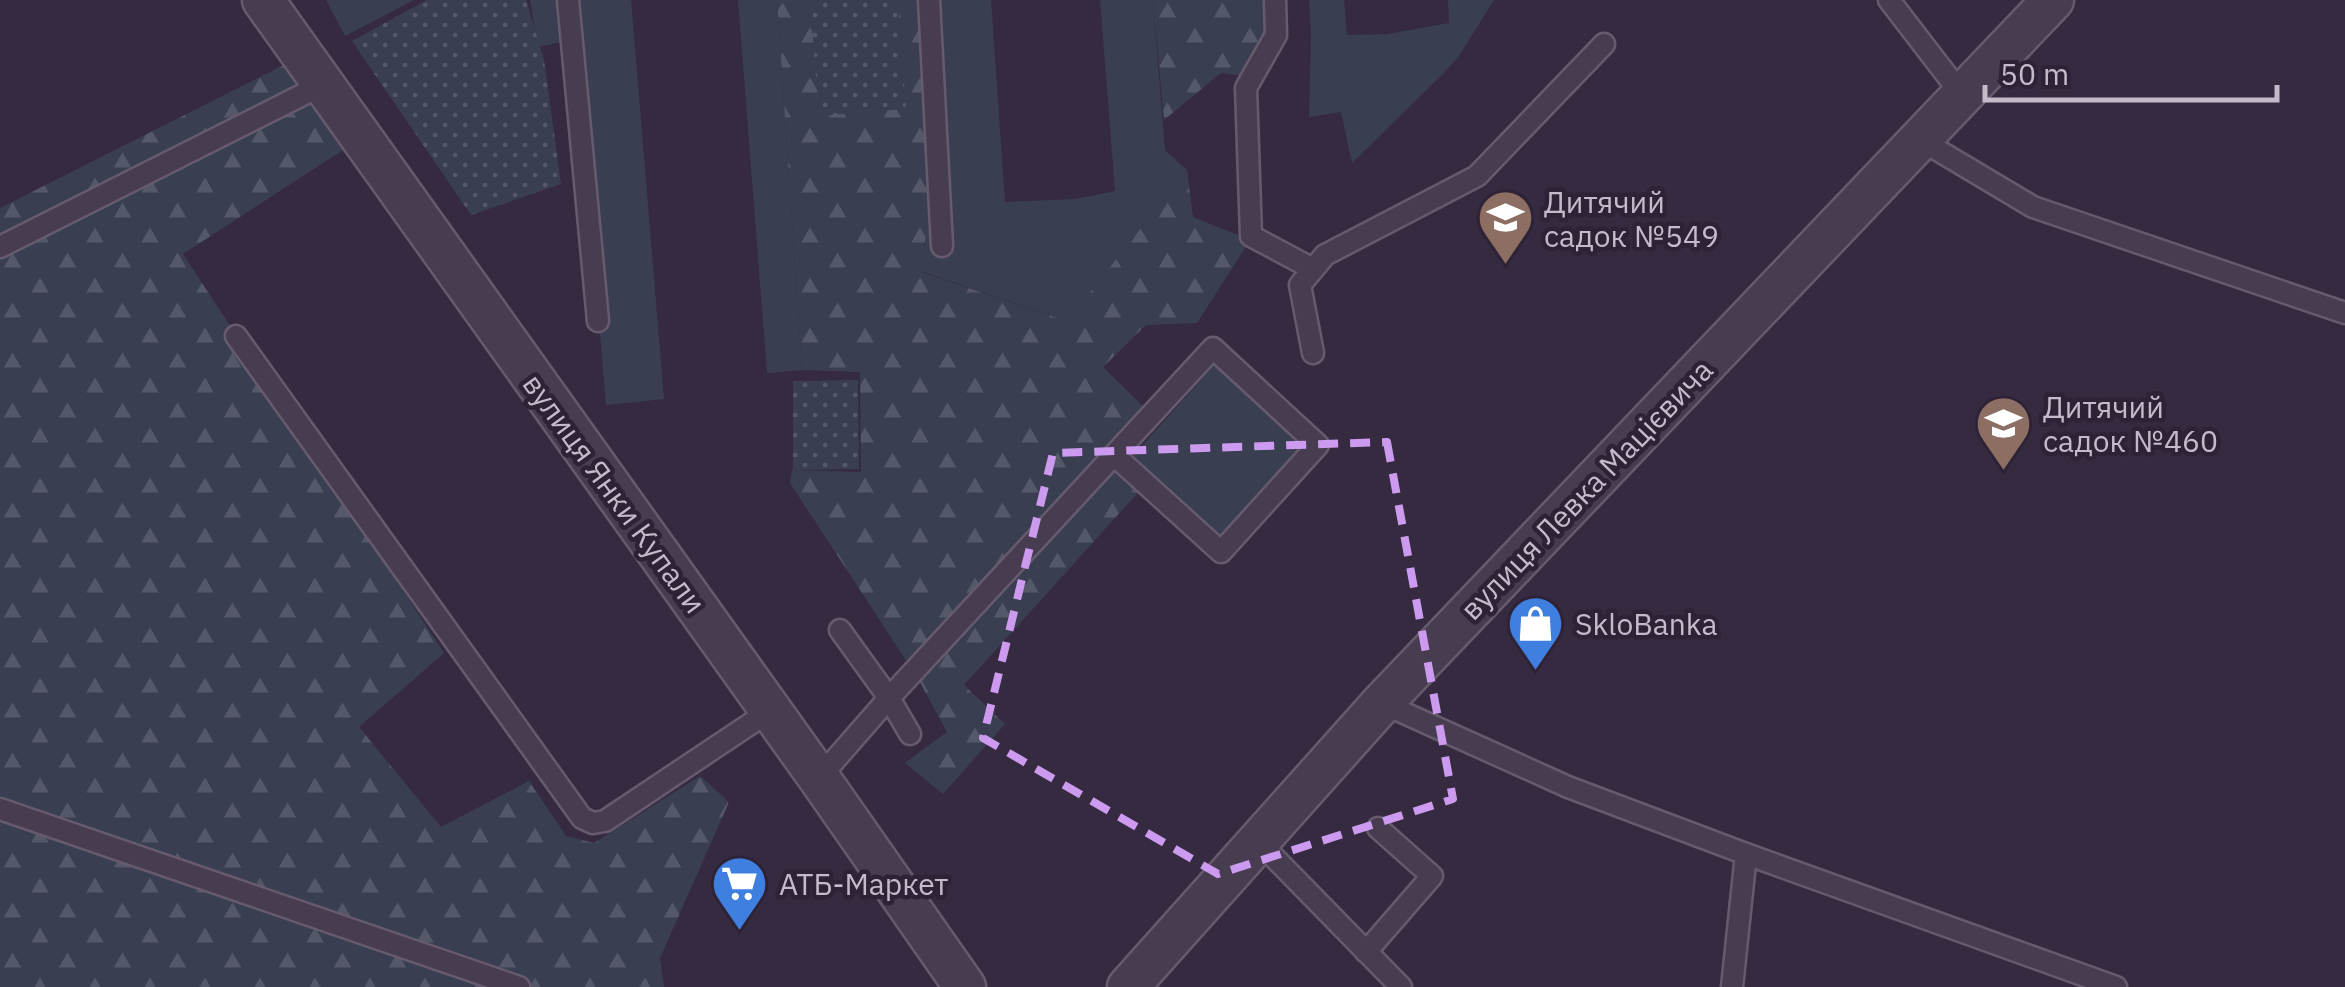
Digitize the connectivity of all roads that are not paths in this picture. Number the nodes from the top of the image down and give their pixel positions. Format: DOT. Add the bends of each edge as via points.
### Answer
graph roads {
  1 [pos="264,0"];
  2 [pos="568,0"];
  3 [pos="929,0"];
  4 [pos="1276,0"];
  5 [pos="1890,0"];
  6 [pos="2053,0"];
  7 [pos="1604,44"];
  8 [pos="324,84"];
  9 [pos="1962,95"];
  10 [pos="1919,139"];
  11 [pos="0,246"];
  12 [pos="942,246"];
  13 [pos="1313,268"];
  14 [pos="2345,313"];
  15 [pos="598,321"];
  16 [pos="236,336"];
  17 [pos="1313,353"];
  18 [pos="1114,455"];
  19 [pos="840,630"];
  20 [pos="889,698"];
  21 [pos="1382,703"];
  22 [pos="771,710"];
  23 [pos="910,734"];
  24 [pos="820,778"];
  25 [pos="0,809"];
  26 [pos="1378,828"];
  27 [pos="1258,841"];
  28 [pos="1746,854"];
  29 [pos="1366,952"];
  30 [pos="518,987"];
  31 [pos="965,987"];
  32 [pos="1128,987"];
  33 [pos="1401,987"];
  34 [pos="1732,987"];
  35 [pos="2116,987"];
  1 -- 8 [label="street, вулиця Янки Купали"];
  2 -- 15 [label="lane"];
  3 -- 12 [label="lane"];
  4 -- 13 [label="lane" via="1276,35 1246,88 1252,236"];
  5 -- 9 [label="lane"];
  6 -- 9 [label="street, вулиця Левка Мацієвича"];
  7 -- 13 [label="lane" via="1477,176 1325,255"];
  8 -- 11 [label="lane"];
  8 -- 22 [label="street, вулиця Янки Купали"];
  9 -- 10 [label="street, вулиця Левка Мацієвича"];
  10 -- 14 [label="lane" via="2033,207"];
  10 -- 21 [label="street, вулиця Левка Мацієвича"];
  13 -- 17 [label="lane" via="1300,286"];
  16 -- 22 [label="lane" via="582,818 606,821"];
  18 -- 18 [label="lane" via="1213,348 1318,445 1221,552"];
  18 -- 20 [label="lane"];
  19 -- 20 [label="lane"];
  20 -- 23 [label="lane"];
  20 -- 24 [label="lane"];
  21 -- 27 [label="street, вулиця Левка Мацієвича"];
  21 -- 28 [label="lane" via="1568,787"];
  22 -- 24 [label="street, вулиця Янки Купали"];
  24 -- 31 [label="street, вулиця Янки Купали"];
  25 -- 30 [label="lane"];
  26 -- 29 [label="lane" via="1432,876"];
  27 -- 29 [label="lane"];
  27 -- 32 [label="street, вулиця Левка Мацієвича"];
  28 -- 34 [label="lane"];
  28 -- 35 [label="lane"];
  29 -- 33 [label="lane"];
}
